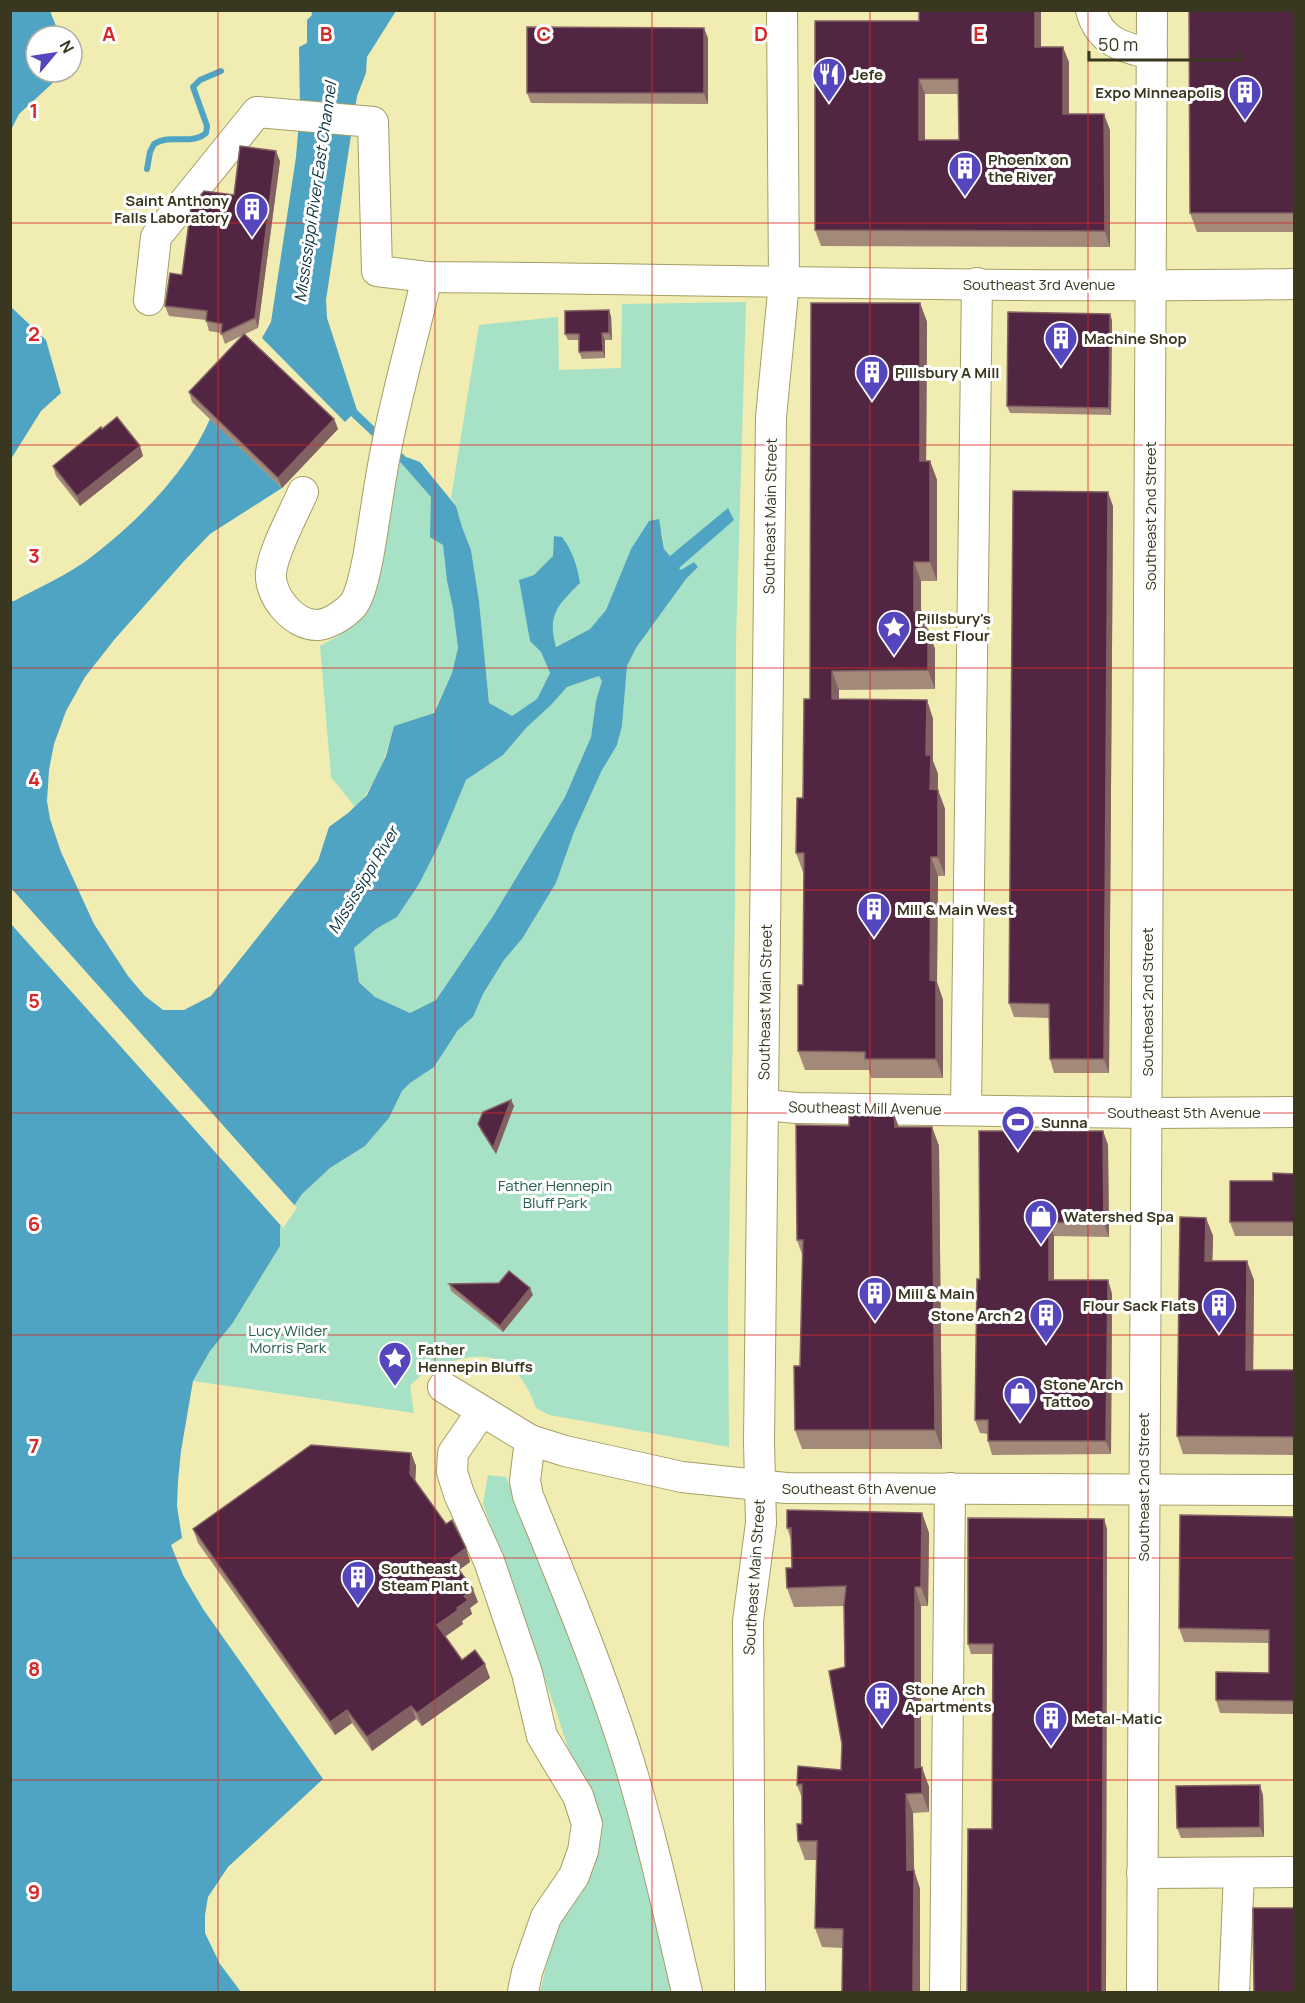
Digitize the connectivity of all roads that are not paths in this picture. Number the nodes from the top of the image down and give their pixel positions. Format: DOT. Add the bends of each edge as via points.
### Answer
graph roads {
  1 [pos="782,10"];
  2 [pos="1091,10"];
  3 [pos="1152,10"];
  4 [pos="1152,54"];
  5 [pos="427,277"];
  6 [pos="784,282"];
  7 [pos="977,284"];
  8 [pos="1294,284"];
  9 [pos="1151,285"];
  10 [pos="149,300"];
  11 [pos="303,492"];
  12 [pos="764,1105"];
  13 [pos="966,1109"];
  14 [pos="1294,1112"];
  15 [pos="1146,1113"];
  16 [pos="443,1387"];
  17 [pos="482,1411"];
  18 [pos="531,1440"];
  19 [pos="760,1486"];
  20 [pos="950,1488"];
  21 [pos="1144,1490"];
  22 [pos="1294,1490"];
  23 [pos="1294,1872"];
  24 [pos="1142,1873"];
  25 [pos="1239,1873"];
  26 [pos="523,1992"];
  27 [pos="687,1992"];
  28 [pos="750,1992"];
  29 [pos="945,1992"];
  30 [pos="1142,1992"];
  31 [pos="1234,1992"];
  1 -- 6 [label="street, Southeast Main Street"];
  2 -- 4 [label="street" via="1100,30 1116,44"];
  3 -- 4 [label="street, Southeast 2nd Street"];
  4 -- 9 [label="street, Southeast 2nd Street"];
  5 -- 6 [label="street, Southeast 3rd Avenue"];
  5 -- 10 [label="street, Southeast 3rd Avenue" via="377,271 373,122 257,112 156,237"];
  5 -- 11 [label="street" via="387,444 369,556 354,604 329,622 317,625 302,622 291,613 272,584 275,559"];
  6 -- 7 [label="street, Southeast 3rd Avenue"];
  6 -- 12 [label="street, Southeast Main Street" via="771,417"];
  7 -- 9 [label="street, Southeast 3rd Avenue"];
  7 -- 13 [label="street"];
  8 -- 9 [label="street, Southeast 3rd Avenue"];
  9 -- 15 [label="street, Southeast 2nd Street"];
  12 -- 13 [label="street, Southeast Mill Avenue"];
  12 -- 19 [label="street, Southeast Main Street"];
  13 -- 15 [label="street, Southeast 5th Avenue"];
  14 -- 15 [label="street, Southeast 5th Avenue"];
  15 -- 21 [label="street, Southeast 2nd Street"];
  16 -- 17 [label="street, Southeast 6th Avenue"];
  17 -- 18 [label="street, Southeast 6th Avenue"];
  17 -- 26 [label="street" via="453,1453 452,1472 489,1561 527,1673 542,1736 578,1797 587,1824 574,1876 546,1917"];
  18 -- 19 [label="street, Southeast 6th Avenue" via="682,1477"];
  18 -- 27 [label="street" via="525,1481 528,1497 628,1760"];
  19 -- 20 [label="street, Southeast 6th Avenue"];
  19 -- 28 [label="street, Southeast Main Street" via="761,1523 748,1620"];
  20 -- 21 [label="street, Southeast 6th Avenue"];
  20 -- 29 [label="street"];
  21 -- 22 [label="street, Southeast 6th Avenue"];
  21 -- 24 [label="street, Southeast 2nd Street"];
  23 -- 25 [label="street"];
  24 -- 25 [label="street"];
  24 -- 30 [label="street, Southeast 2nd Street"];
  25 -- 31 [label="street"];
}
